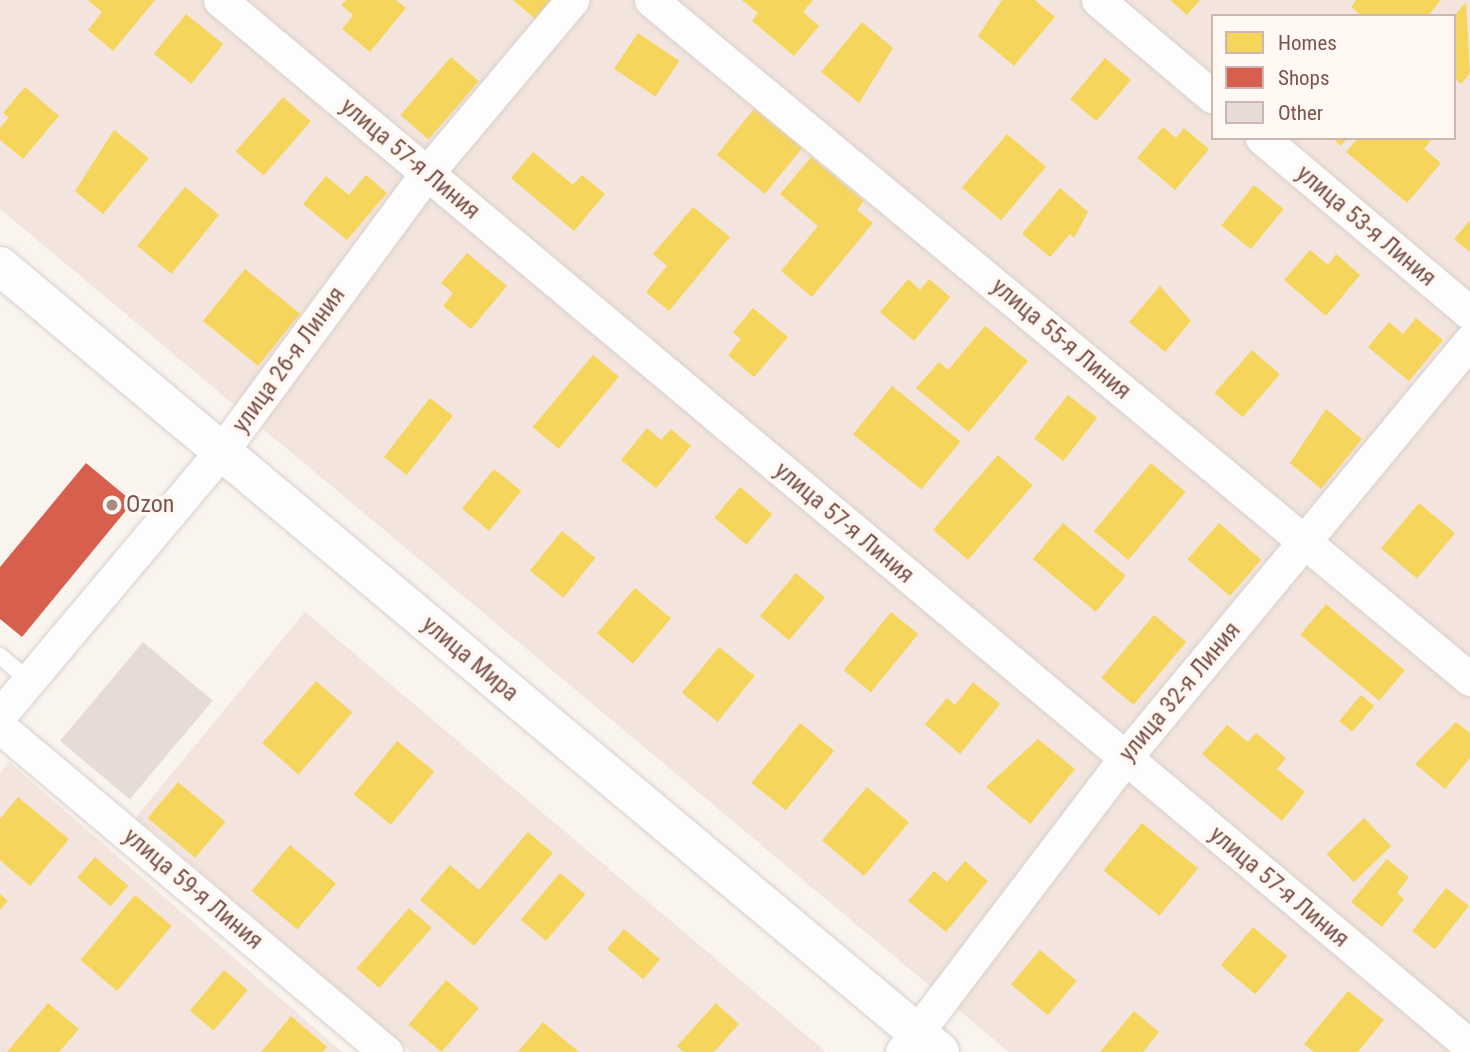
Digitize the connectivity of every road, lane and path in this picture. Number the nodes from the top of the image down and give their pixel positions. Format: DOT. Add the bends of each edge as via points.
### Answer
graph roads {
  1 [pos="220,0"];
  2 [pos="572,0"];
  3 [pos="651,0"];
  4 [pos="1098,0"];
  5 [pos="1211,95"];
  6 [pos="1264,140"];
  7 [pos="427,173"];
  8 [pos="0,266"];
  9 [pos="1470,313"];
  10 [pos="1470,341"];
  11 [pos="221,452"];
  12 [pos="1305,541"];
  13 [pos="0,656"];
  14 [pos="1470,679"];
  15 [pos="29,680"];
  16 [pos="0,715"];
  17 [pos="0,727"];
  18 [pos="1124,759"];
  19 [pos="920,1046"];
  20 [pos="1470,1046"];
  21 [pos="386,1052"];
  1 -- 7 [label="street, улица 57-я Линия"];
  2 -- 7 [label="street, улица 26-я Линия"];
  3 -- 12 [label="street, улица 55-я Линия"];
  4 -- 5 [label="street"];
  6 -- 9 [label="street, улица 53-я Линия"];
  7 -- 11 [label="street, улица 26-я Линия"];
  7 -- 18 [label="street, улица 57-я Линия"];
  8 -- 11 [label="main road, улица Мира"];
  10 -- 12 [label="street, улица 32-я Линия"];
  11 -- 15 [label="street, улица 26-я Линия"];
  11 -- 19 [label="main road, улица Мира"];
  12 -- 14 [label="street, улица 55-я Линия"];
  12 -- 18 [label="street, улица 32-я Линия"];
  13 -- 15 [label="lane"];
  15 -- 16 [label="street, улица 26-я Линия"];
  17 -- 21 [label="street, улица 59-я Линия"];
  18 -- 19 [label="street, улица 32-я Линия"];
  18 -- 20 [label="street, улица 57-я Линия"];
}
